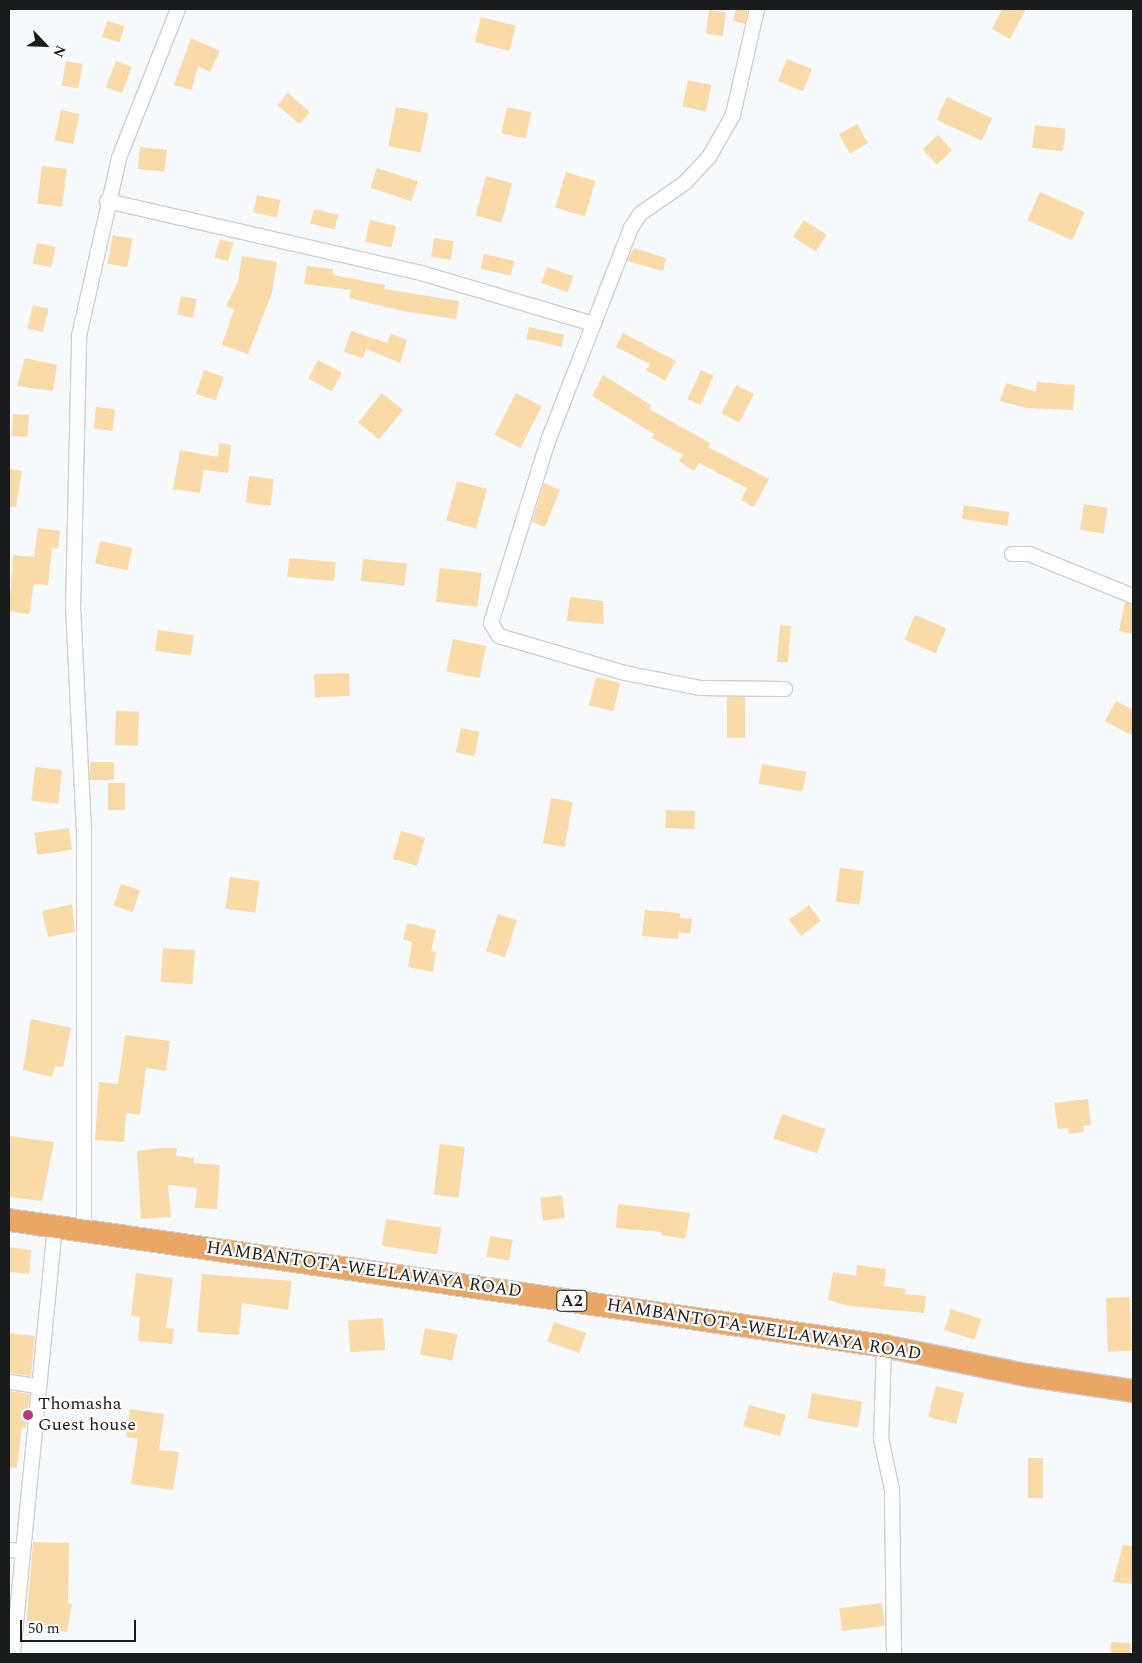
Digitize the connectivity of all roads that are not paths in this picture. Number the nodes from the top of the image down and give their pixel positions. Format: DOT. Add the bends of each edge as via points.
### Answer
graph roads {
  1 [pos="178,9"];
  2 [pos="757,9"];
  3 [pos="107,201"];
  4 [pos="593,324"];
  5 [pos="1012,554"];
  6 [pos="1133,596"];
  7 [pos="785,689"];
  8 [pos="9,1220"];
  9 [pos="55,1226"];
  10 [pos="84,1230"];
  11 [pos="884,1346"];
  12 [pos="9,1382"];
  13 [pos="39,1386"];
  14 [pos="1133,1390"];
  15 [pos="9,1550"];
  16 [pos="23,1551"];
  17 [pos="13,1654"];
  18 [pos="894,1654"];
  1 -- 3 [label="street" via="119,158"];
  2 -- 4 [label="street" via="733,114 709,157 686,182 640,214 631,228"];
  3 -- 4 [label="street" via="421,273"];
  3 -- 10 [label="street" via="79,336 75,482 73,609 84,831"];
  4 -- 7 [label="street" via="548,441 491,623 499,636 625,673 700,688"];
  5 -- 6 [label="street" via="1029,554"];
  8 -- 9 [label="highway, HAMBANTOTA-WELLAWAYA ROAD / A2"];
  9 -- 10 [label="highway, HAMBANTOTA-WELLAWAYA ROAD / A2"];
  9 -- 13 [label="street"];
  10 -- 11 [label="highway, HAMBANTOTA-WELLAWAYA ROAD / A2"];
  11 -- 14 [label="highway, HAMBANTOTA-WELLAWAYA ROAD / A2" via="1026,1375"];
  11 -- 18 [label="street" via="881,1439 892,1490"];
  12 -- 13 [label="street"];
  13 -- 16 [label="street"];
  15 -- 16 [label="street"];
  16 -- 17 [label="street"];
}
